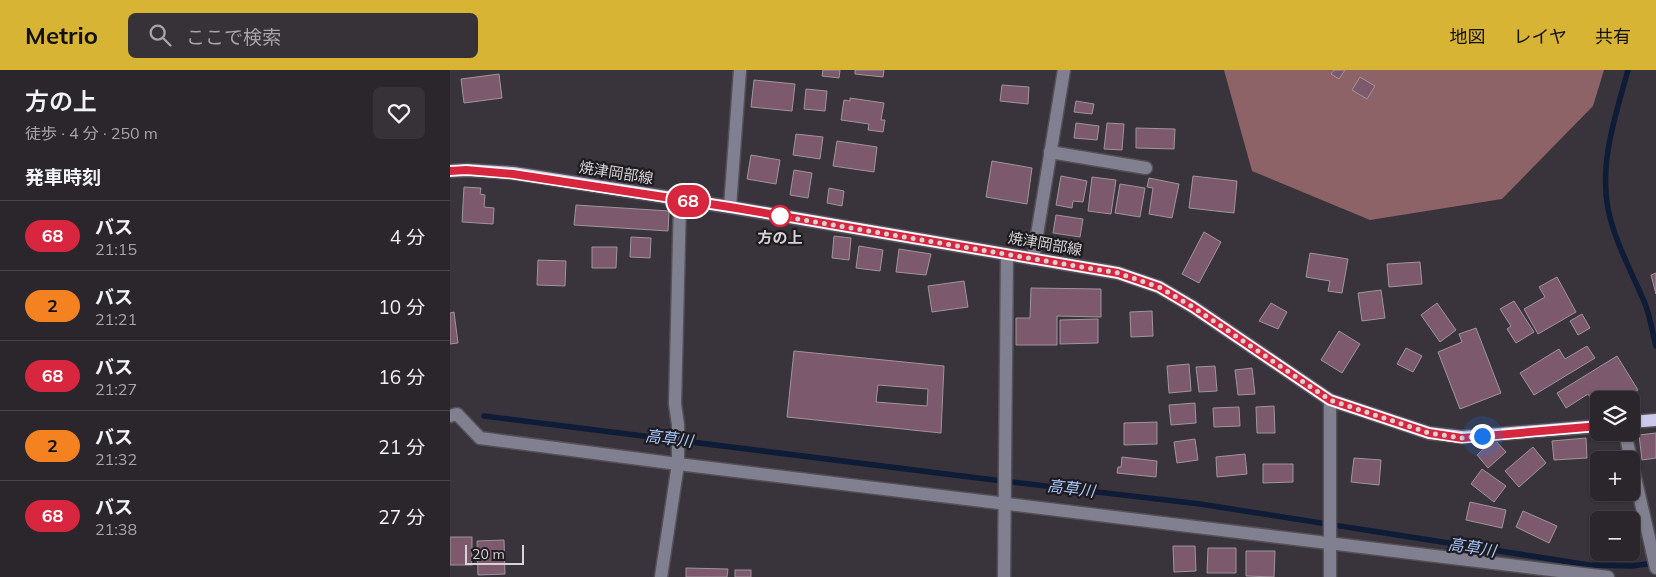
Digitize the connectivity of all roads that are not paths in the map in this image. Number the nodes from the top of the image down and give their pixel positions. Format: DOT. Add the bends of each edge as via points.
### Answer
graph roads {
  1 [pos="740,70"];
  2 [pos="1064,70"];
  3 [pos="1050,152"];
  4 [pos="1146,168"];
  5 [pos="450,171"];
  6 [pos="680,200"];
  7 [pos="730,207"];
  8 [pos="1007,254"];
  9 [pos="1033,259"];
  10 [pos="1330,400"];
  11 [pos="450,416"];
  12 [pos="1656,420"];
  13 [pos="1640,421"];
  14 [pos="1590,427"];
  15 [pos="678,464"];
  16 [pos="1003,499"];
  17 [pos="1640,499"];
  18 [pos="1330,539"];
  19 [pos="1655,563"];
  20 [pos="661,577"];
  21 [pos="1004,577"];
  22 [pos="1330,577"];
  23 [pos="1608,577"];
  1 -- 7 [label="street"];
  2 -- 3 [label="street"];
  3 -- 4 [label="street"];
  3 -- 9 [label="street"];
  5 -- 6 [label="main road, 焼津岡部線" via="513,174"];
  6 -- 7 [label="main road, 焼津岡部線"];
  6 -- 15 [label="street" via="675,404"];
  7 -- 8 [label="main road, 焼津岡部線"];
  8 -- 9 [label="main road, 焼津岡部線"];
  8 -- 16 [label="street"];
  9 -- 10 [label="main road, 焼津岡部線" via="1118,273 1159,287"];
  10 -- 14 [label="main road, 焼津岡部線" via="1429,433 1462,438"];
  10 -- 18 [label="street"];
  11 -- 15 [label="street" via="457,414 480,438"];
  12 -- 13 [label="main road"];
  15 -- 16 [label="street"];
  15 -- 20 [label="street"];
  16 -- 18 [label="street"];
  16 -- 21 [label="street"];
  17 -- 19 [label="street"];
  18 -- 22 [label="street"];
  18 -- 23 [label="street"];
}
